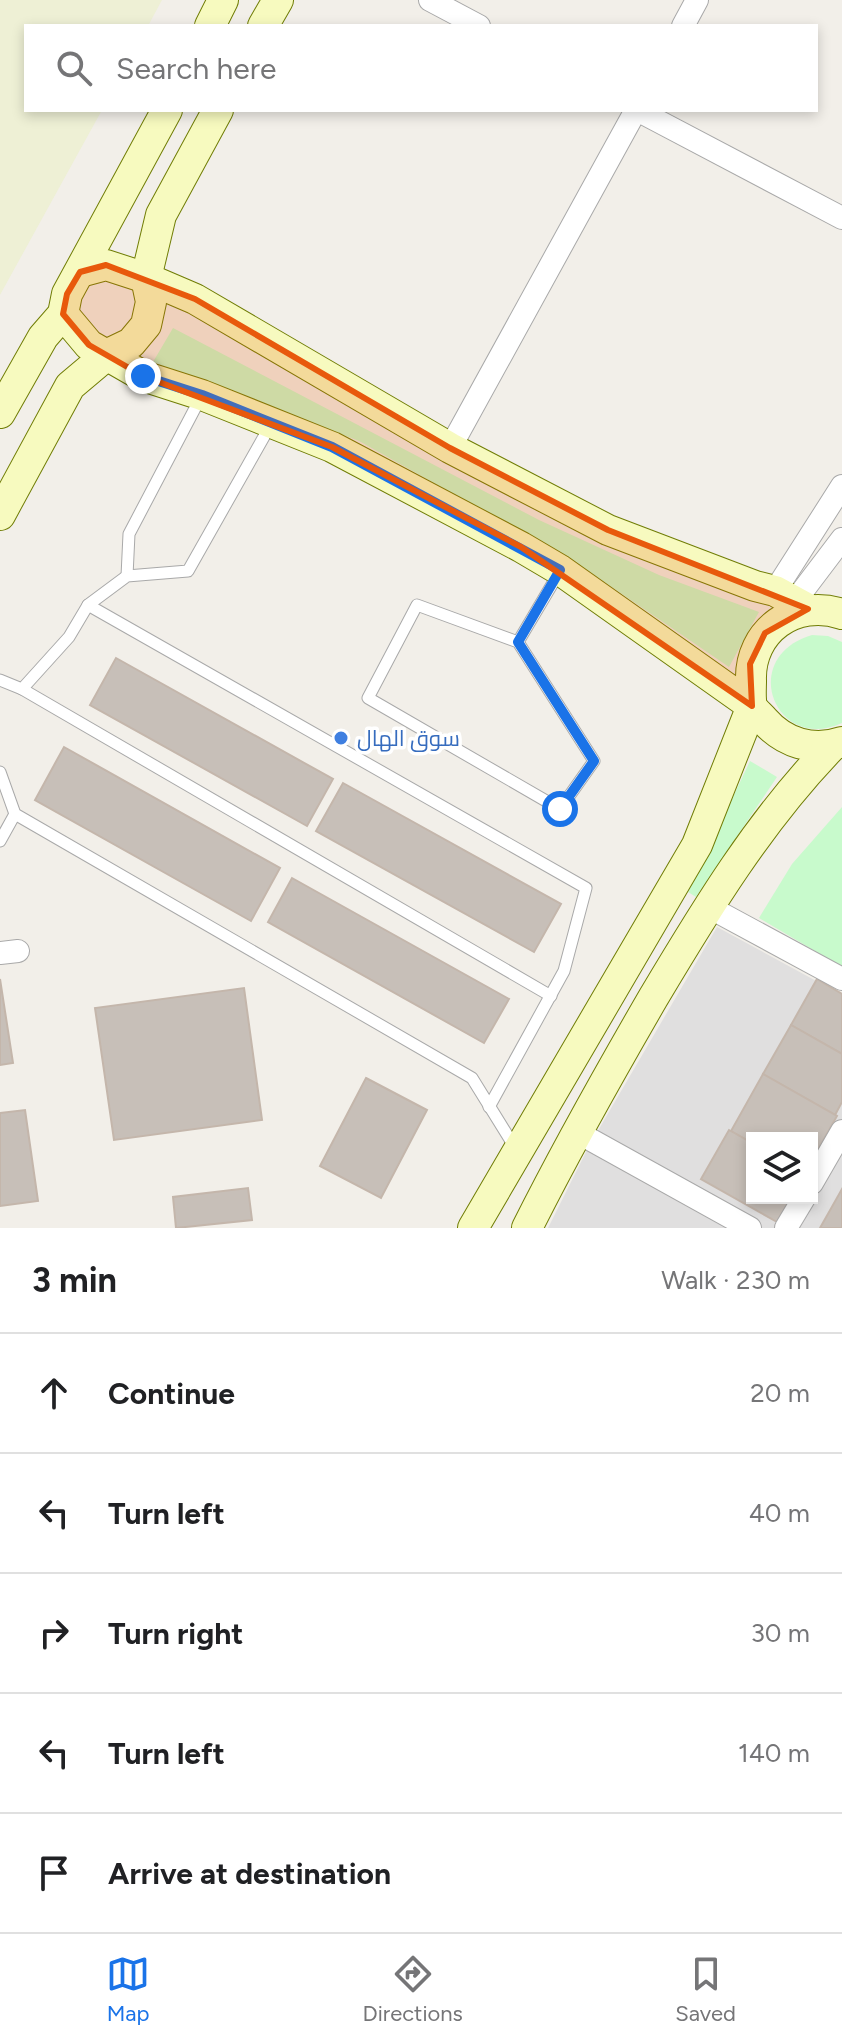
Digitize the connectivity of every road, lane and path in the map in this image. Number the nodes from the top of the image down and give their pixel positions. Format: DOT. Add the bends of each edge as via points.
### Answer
graph roads {
  1 [pos="223,0"];
  2 [pos="278,0"];
  3 [pos="430,0"];
  4 [pos="697,0"];
  5 [pos="211,24"];
  6 [pos="264,24"];
  7 [pos="475,24"];
  8 [pos="684,24"];
  9 [pos="166,112"];
  10 [pos="217,112"];
  11 [pos="636,112"];
  12 [pos="641,112"];
  13 [pos="842,218"];
  14 [pos="80,272"];
  15 [pos="146,278"];
  16 [pos="63,314"];
  17 [pos="108,354"];
  18 [pos="202,395"];
  19 [pos="0,413"];
  20 [pos="271,424"];
  21 [pos="450,448"];
  22 [pos="842,486"];
  23 [pos="0,515"];
  24 [pos="842,539"];
  25 [pos="560,570"];
  26 [pos="127,576"];
  27 [pos="793,600"];
  28 [pos="88,605"];
  29 [pos="842,614"];
  30 [pos="518,642"];
  31 [pos="0,680"];
  32 [pos="22,689"];
  33 [pos="752,706"];
  34 [pos="837,744"];
  35 [pos="0,772"];
  36 [pos="15,814"];
  37 [pos="0,841"];
  38 [pos="707,906"];
  39 [pos="842,979"];
  40 [pos="551,996"];
  41 [pos="489,1107"];
  42 [pos="575,1131"];
  43 [pos="842,1131"];
  44 [pos="517,1152"];
  45 [pos="818,1173"];
  46 [pos="800,1204"];
  47 [pos="473,1228"];
  48 [pos="527,1228"];
  49 [pos="750,1228"];
  50 [pos="786,1228"];
  1 -- 5 [label="main road"];
  2 -- 6 [label="main road"];
  3 -- 7 [label="street"];
  4 -- 8 [label="street"];
  9 -- 14 [label="main road"];
  10 -- 15 [label="main road" via="161,215"];
  11 -- 21 [label="street"];
  12 -- 13 [label="street"];
  14 -- 15 [label="main road" via="106,265"];
  14 -- 16 [label="main road"];
  15 -- 17 [label="main road" via="151,302 146,325 131,343"];
  15 -- 21 [label="main road" via="195,299"];
  16 -- 17 [label="main road" via="89,345"];
  16 -- 19 [label="main road" via="43,337"];
  17 -- 18 [label="main road" via="143,376"];
  17 -- 23 [label="main road" via="70,386"];
  18 -- 20 [label="main road"];
  18 -- 26 [label="lane" via="129,534"];
  20 -- 25 [label="main road" via="332,447"];
  20 -- 26 [label="lane" via="188,571"];
  21 -- 27 [label="main road" via="608,530"];
  22 -- 27 [label="street"];
  24 -- 27 [label="street"];
  25 -- 30 [label="lane"];
  25 -- 33 [label="main road"];
  26 -- 28 [label="lane"];
  27 -- 29 [label="main road"];
  27 -- 33 [label="main road" via="784,618 765,633 750,664"];
  28 -- 32 [label="lane" via="69,637"];
  28 -- 40 [label="lane" via="586,888 564,971"];
  30 -- 30 [label="lane" via="594,761 560,809 368,698 417,605"];
  31 -- 32 [label="lane"];
  32 -- 40 [label="lane"];
  33 -- 34 [label="main road" via="788,740 815,747"];
  33 -- 44 [label="main road" via="697,845"];
  34 -- 38 [label="main road" via="806,773"];
  35 -- 36 [label="lane"];
  36 -- 37 [label="lane"];
  36 -- 41 [label="lane" via="472,1078"];
  38 -- 39 [label="street"];
  38 -- 42 [label="main road"];
  40 -- 41 [label="lane"];
  41 -- 44 [label="lane"];
  42 -- 48 [label="main road"];
  42 -- 49 [label="street"];
  43 -- 45 [label="street"];
  44 -- 47 [label="main road"];
  46 -- 50 [label="street"];
}
